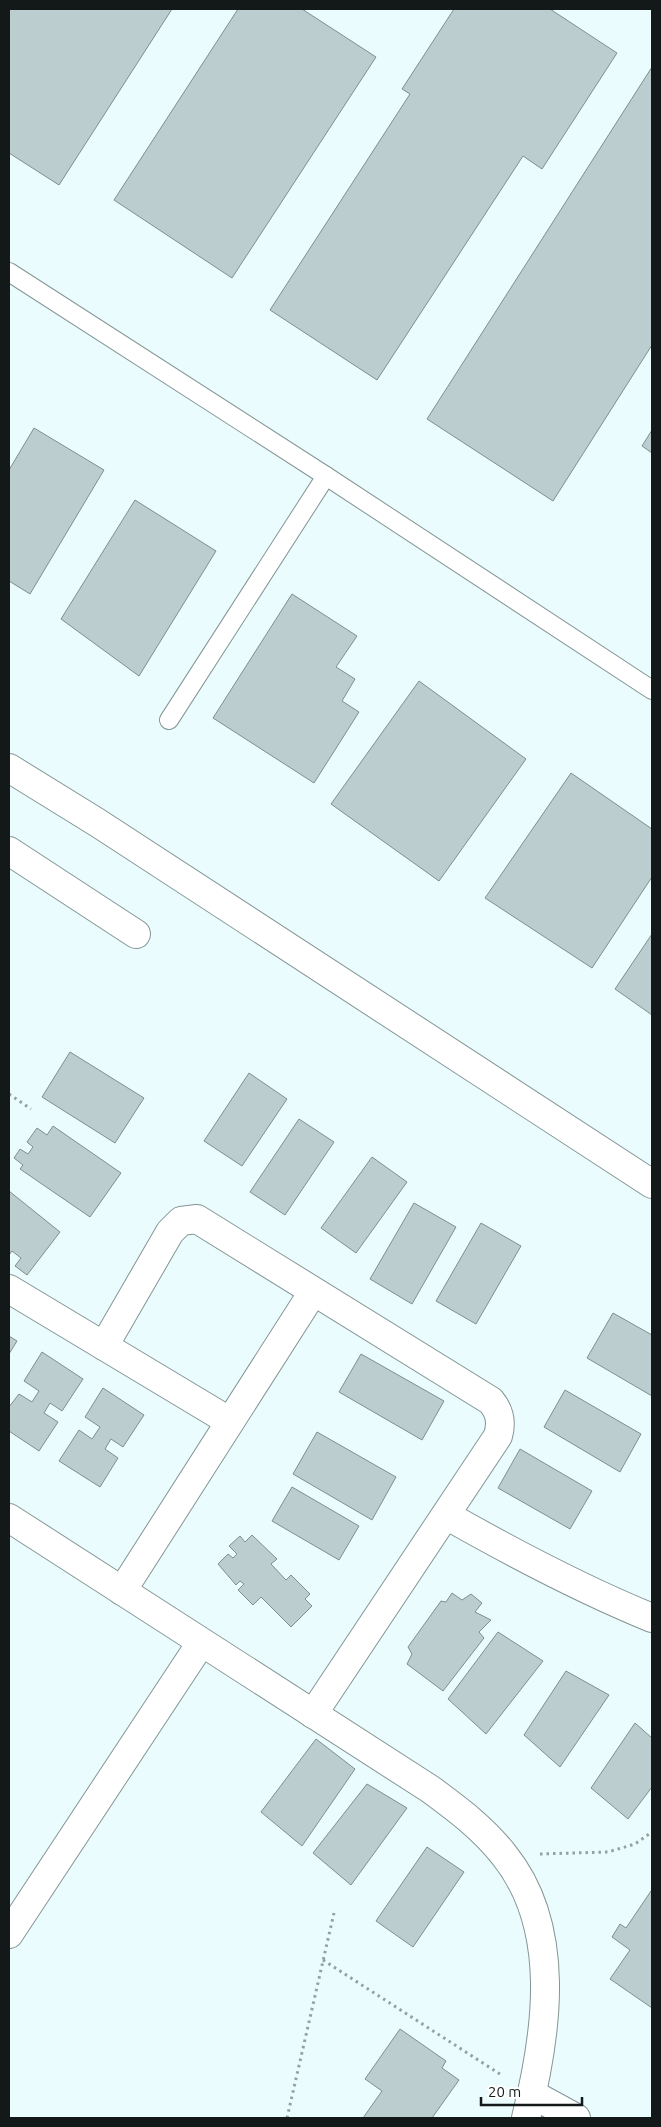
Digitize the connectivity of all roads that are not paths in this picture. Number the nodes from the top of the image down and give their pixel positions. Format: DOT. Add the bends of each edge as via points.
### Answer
graph roads {
  1 [pos="9,272"];
  2 [pos="326,476"];
  3 [pos="652,690"];
  4 [pos="169,720"];
  5 [pos="9,768"];
  6 [pos="9,851"];
  7 [pos="136,934"];
  8 [pos="652,1184"];
  9 [pos="9,1289"];
  10 [pos="313,1292"];
  11 [pos="104,1346"];
  12 [pos="230,1421"];
  13 [pos="446,1515"];
  14 [pos="9,1518"];
  15 [pos="122,1591"];
  16 [pos="652,1618"];
  17 [pos="201,1643"];
  18 [pos="313,1714"];
  19 [pos="9,1934"];
  20 [pos="529,2106"];
  21 [pos="576,2118"];
  1 -- 2 [label="lane"];
  2 -- 3 [label="lane"];
  2 -- 4 [label="lane"];
  5 -- 8 [label="street"];
  6 -- 7 [label="street"];
  9 -- 11 [label="street"];
  10 -- 11 [label="street" via="197,1219 181,1221 170,1232"];
  10 -- 12 [label="street"];
  10 -- 13 [label="street" via="490,1400 497,1408 500,1417 498,1436"];
  11 -- 12 [label="street"];
  12 -- 15 [label="street"];
  13 -- 16 [label="street" via="602,1598"];
  13 -- 18 [label="street"];
  14 -- 15 [label="street"];
  15 -- 17 [label="street"];
  17 -- 18 [label="street"];
  17 -- 19 [label="street"];
  18 -- 20 [label="street" via="430,1789 471,1820 505,1856 527,1893 540,1934 545,1977 544,2024"];
  20 -- 21 [label="street"];
}
